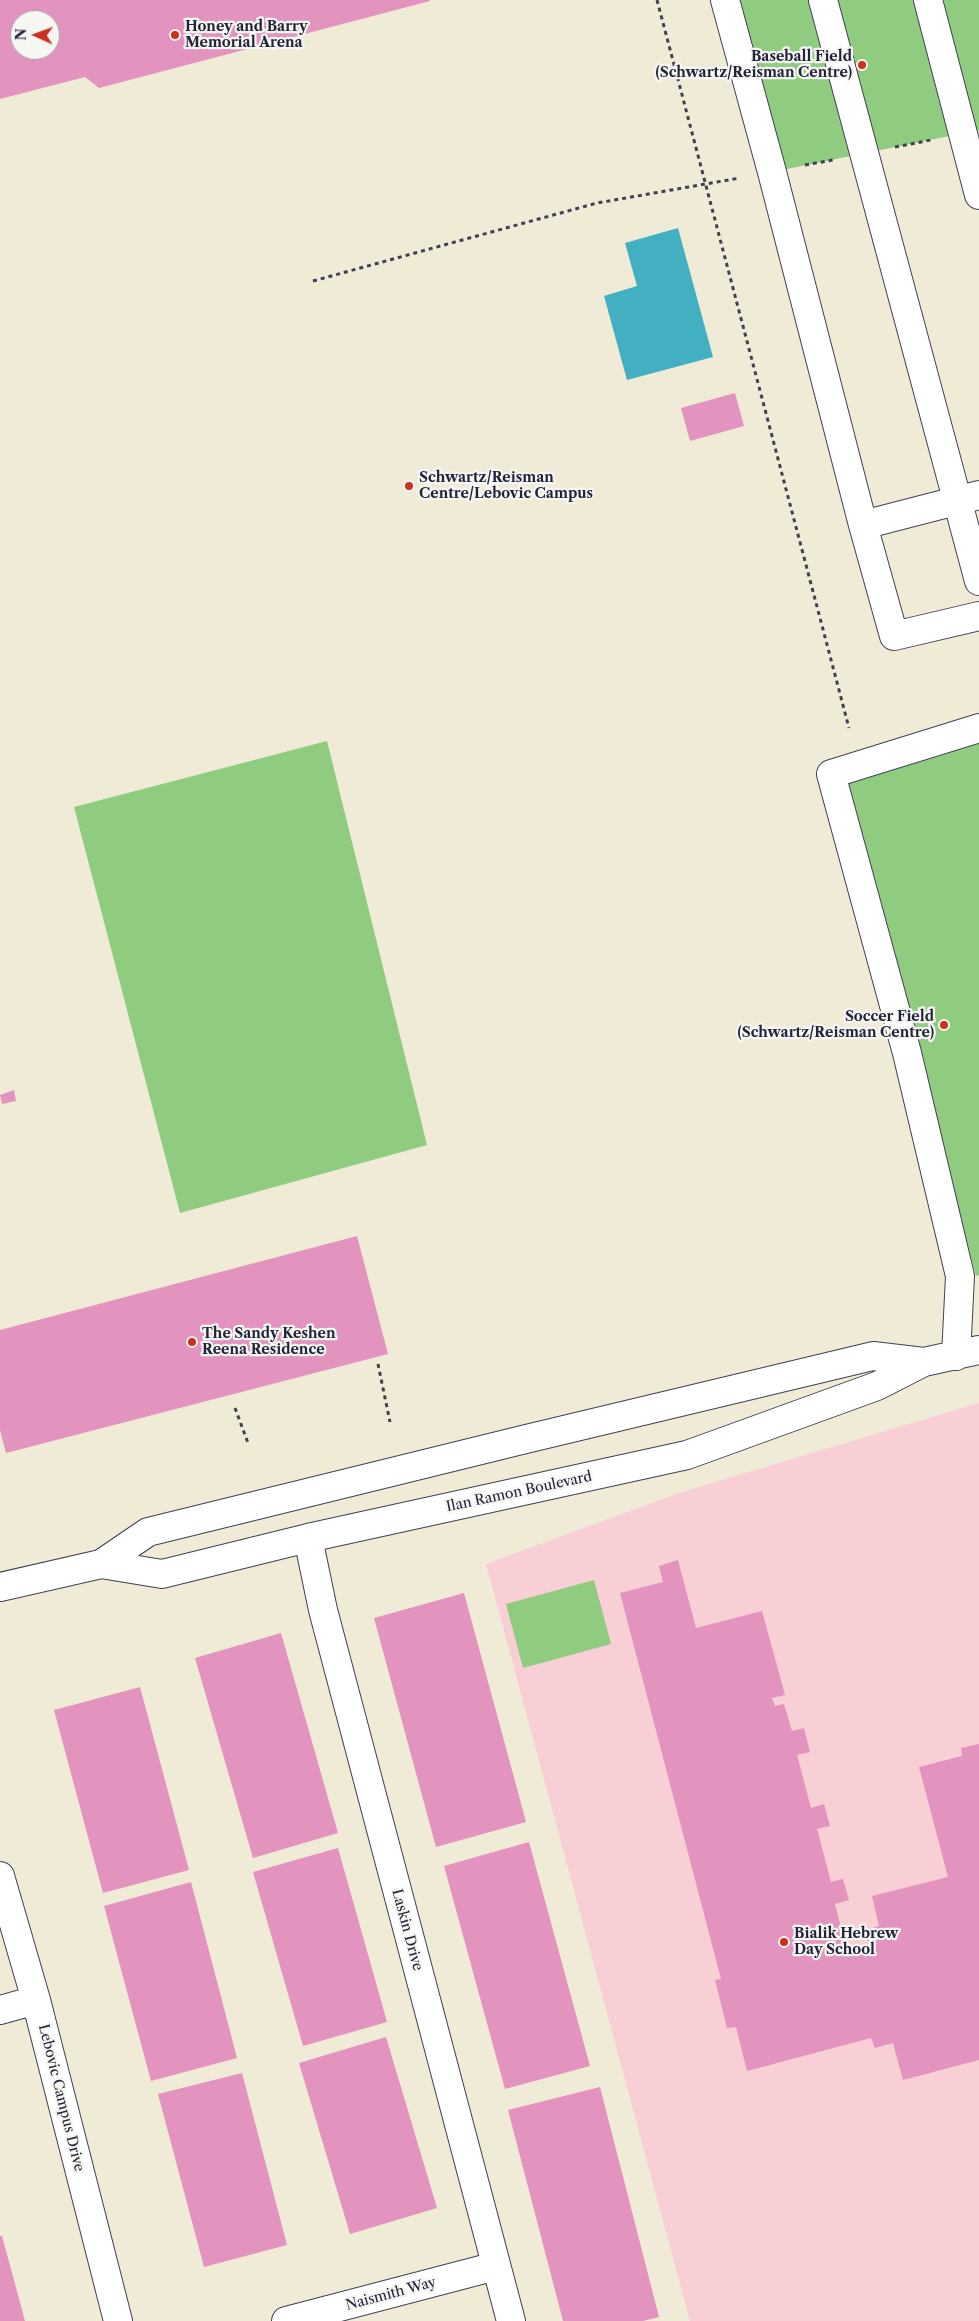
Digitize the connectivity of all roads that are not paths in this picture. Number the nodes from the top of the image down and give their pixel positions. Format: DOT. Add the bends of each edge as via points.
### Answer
graph roads {
  1 [pos="725,0"];
  2 [pos="823,0"];
  3 [pos="928,0"];
  4 [pos="979,195"];
  5 [pos="968,498"];
  6 [pos="863,525"];
  7 [pos="979,581"];
  8 [pos="979,616"];
  9 [pos="979,728"];
  10 [pos="968,1353"];
  11 [pos="924,1362"];
  12 [pos="308,1538"];
  13 [pos="101,1564"];
  14 [pos="0,1588"];
  15 [pos="0,1876"];
  16 [pos="36,2000"];
  17 [pos="0,2010"];
  18 [pos="496,2266"];
  19 [pos="118,2321"];
  20 [pos="286,2321"];
  21 [pos="511,2321"];
  1 -- 6 [label="street"];
  2 -- 5 [label="street" via="864,154"];
  3 -- 4 [label="street"];
  5 -- 6 [label="street"];
  5 -- 7 [label="street"];
  6 -- 8 [label="street" via="894,636"];
  9 -- 10 [label="street" via="831,774 907,1053 960,1276"];
  10 -- 11 [label="street, Ilan Ramon Boulevard"];
  11 -- 12 [label="street, Ilan Ramon Boulevard" via="877,1386 687,1455"];
  11 -- 13 [label="street, Ilan Ramon Boulevard" via="873,1356 148,1532"];
  12 -- 13 [label="street, Ilan Ramon Boulevard" via="162,1574"];
  12 -- 18 [label="street, Laskin Drive" via="323,1610"];
  13 -- 14 [label="street, Ilan Ramon Boulevard"];
  15 -- 16 [label="street, Lebovic Campus Drive"];
  16 -- 17 [label="street"];
  16 -- 19 [label="street, Lebovic Campus Drive"];
  18 -- 20 [label="street, Naismith Way"];
  18 -- 21 [label="street, Laskin Drive"];
}
